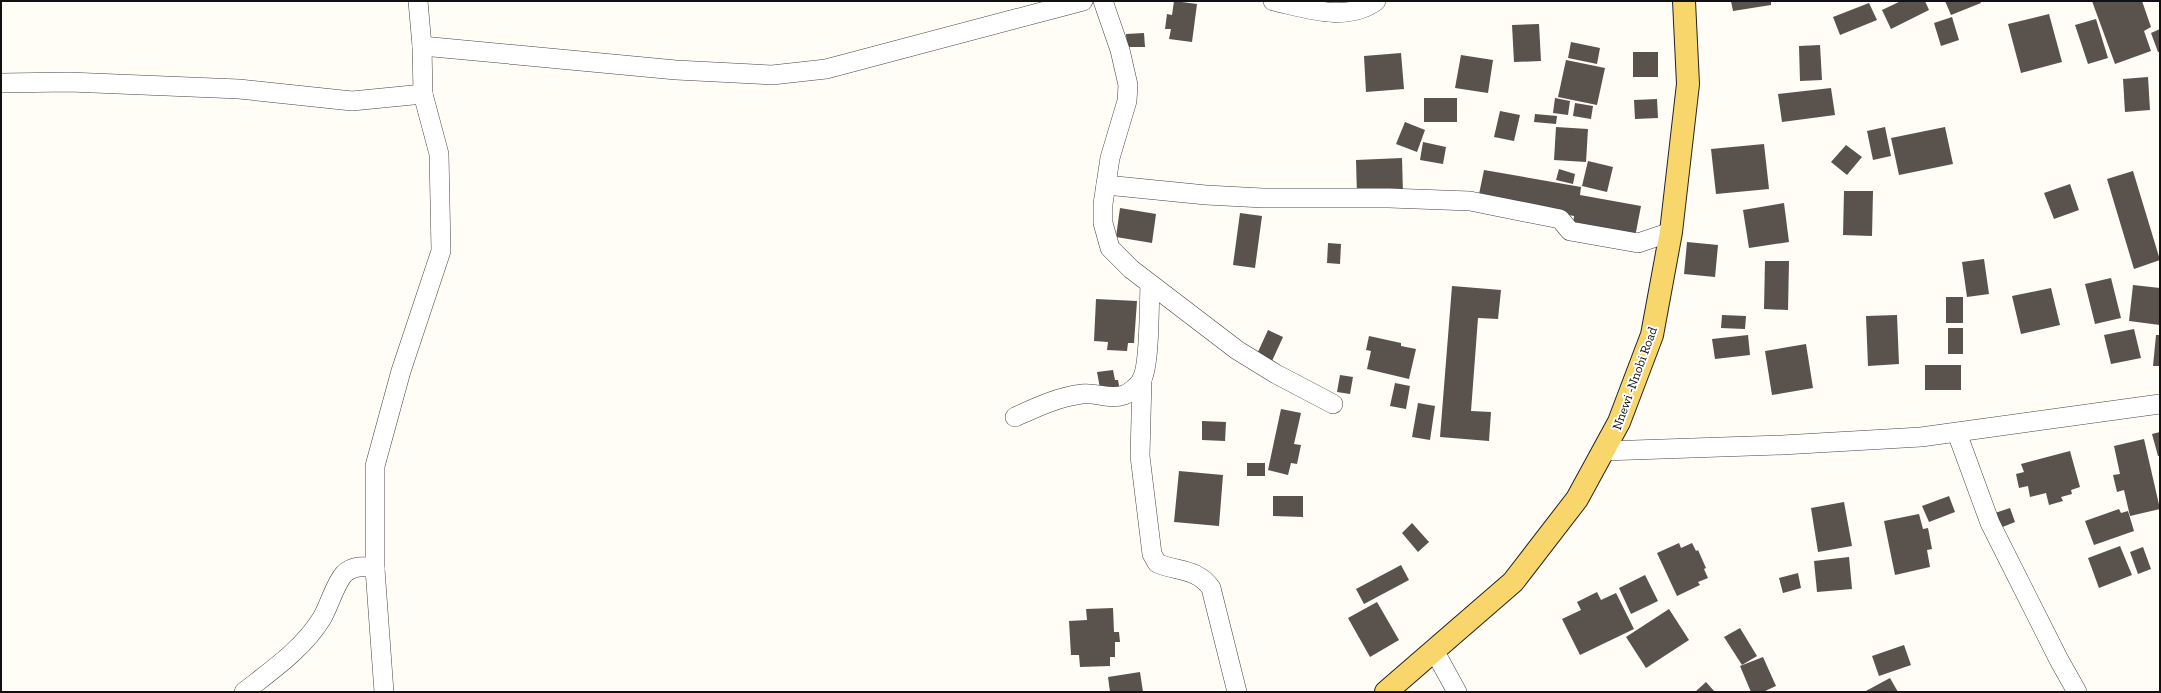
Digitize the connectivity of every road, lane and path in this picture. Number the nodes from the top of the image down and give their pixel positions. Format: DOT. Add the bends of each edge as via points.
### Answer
graph roads {
  1 [pos="418,1"];
  2 [pos="1083,1"];
  3 [pos="1103,1"];
  4 [pos="1273,1"];
  5 [pos="1376,1"];
  6 [pos="1684,1"];
  7 [pos="422,46"];
  8 [pos="1,83"];
  9 [pos="423,94"];
  10 [pos="1106,184"];
  11 [pos="1671,232"];
  12 [pos="1150,284"];
  13 [pos="1142,379"];
  14 [pos="1333,404"];
  15 [pos="2160,404"];
  16 [pos="1015,417"];
  17 [pos="1957,432"];
  18 [pos="1604,451"];
  19 [pos="376,569"];
  20 [pos="1434,650"];
  21 [pos="244,692"];
  22 [pos="384,692"];
  23 [pos="1237,692"];
  24 [pos="1386,692"];
  25 [pos="1457,692"];
  26 [pos="2077,692"];
  1 -- 7 [label="street"];
  2 -- 7 [label="street" via="826,69 772,75 676,70"];
  3 -- 10 [label="street" via="1120,50 1128,85 1127,100 1110,158"];
  4 -- 5 [label="street" via="1329,12 1354,12"];
  6 -- 11 [label="main road, Nnewi -Nnobi Road" via="1688,84"];
  7 -- 9 [label="street"];
  8 -- 9 [label="street" via="69,82 239,88 352,101"];
  9 -- 19 [label="street" via="439,154 442,251 400,371 375,466"];
  10 -- 11 [label="street" via="1256,198 1470,201 1560,219 1570,231 1638,243"];
  10 -- 12 [label="street" via="1103,223 1110,248"];
  11 -- 18 [label="main road, Nnewi -Nnobi Road" via="1652,335 1620,422"];
  12 -- 13 [label="street" via="1146,365"];
  12 -- 14 [label="street" via="1237,350"];
  13 -- 16 [label="street" via="1124,395 1083,394 1046,402"];
  13 -- 23 [label="street" via="1140,456 1152,554 1157,562 1192,573 1204,579 1211,588"];
  15 -- 17 [label="street"];
  17 -- 18 [label="street" via="1921,437 1790,445"];
  17 -- 26 [label="street" via="1990,524"];
  18 -- 20 [label="main road, Nnewi -Nnobi Road" via="1577,499 1513,582"];
  19 -- 21 [label="street" via="367,565 344,574 322,618 306,640 282,663"];
  19 -- 22 [label="street"];
  20 -- 24 [label="main road, Nnewi -Nnobi Road"];
  20 -- 25 [label="street"];
}
